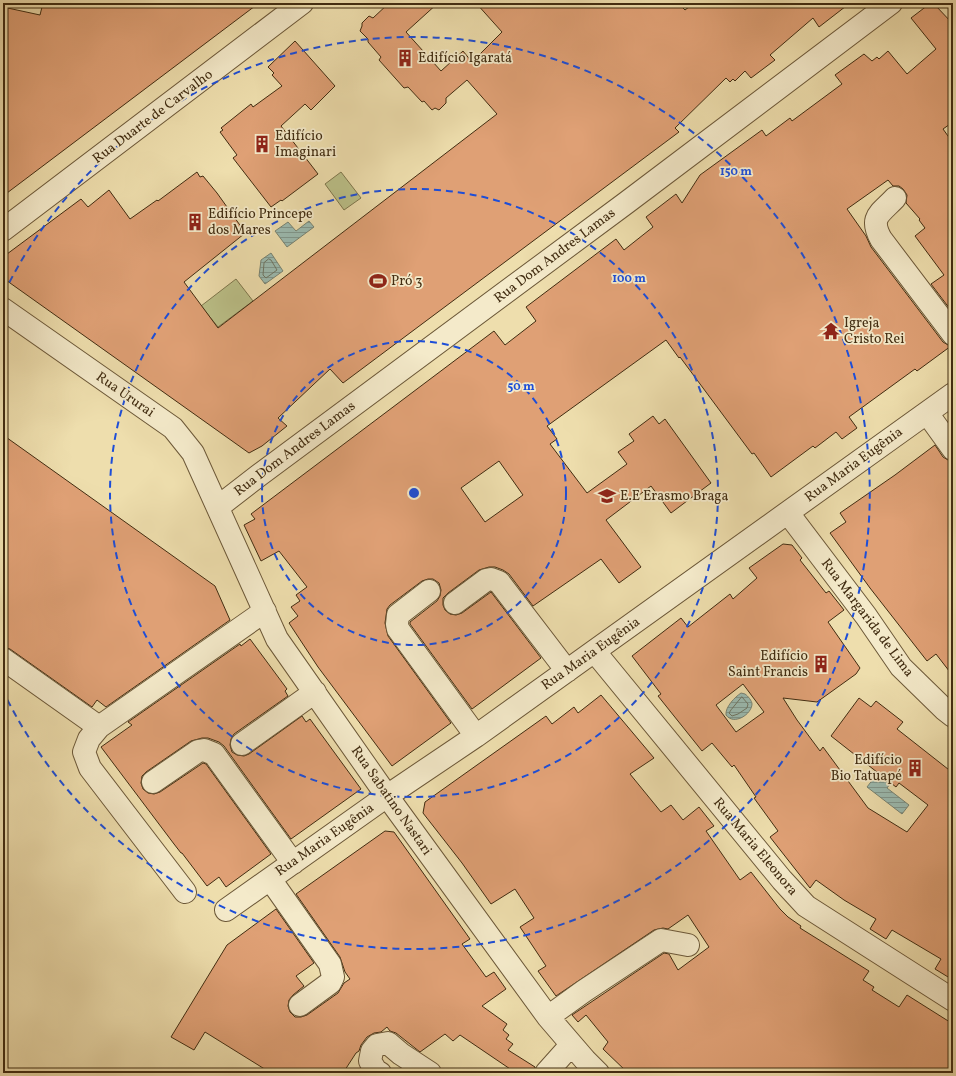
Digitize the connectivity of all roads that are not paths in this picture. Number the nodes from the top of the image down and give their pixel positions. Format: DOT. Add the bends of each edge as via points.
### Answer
graph roads {
  1 [pos="302,3"];
  2 [pos="892,3"];
  3 [pos="894,198"];
  4 [pos="3,230"];
  5 [pos="3,309"];
  6 [pos="953,334"];
  7 [pos="953,394"];
  8 [pos="927,413"];
  9 [pos="953,449"];
  10 [pos="218,507"];
  11 [pos="788,512"];
  12 [pos="429,591"];
  13 [pos="455,603"];
  14 [pos="265,611"];
  15 [pos="595,652"];
  16 [pos="3,659"];
  17 [pos="567,671"];
  18 [pos="315,692"];
  19 [pos="953,716"];
  20 [pos="99,727"];
  21 [pos="476,736"];
  22 [pos="242,744"];
  23 [pos="153,782"];
  24 [pos="387,796"];
  25 [pos="293,863"];
  26 [pos="270,879"];
  27 [pos="185,892"];
  28 [pos="226,910"];
  29 [pos="688,945"];
  30 [pos="953,1000"];
  31 [pos="300,1005"];
  32 [pos="548,1017"];
  33 [pos="572,1045"];
  34 [pos="380,1073"];
  35 [pos="430,1073"];
  36 [pos="546,1073"];
  37 [pos="598,1073"];
  1 -- 4 [label="street, Rua Duarte de Carvalho"];
  2 -- 10 [label="street, Rua Dom Andres Lamas"];
  3 -- 6 [label="street" via="878,216 875,222 876,230"];
  5 -- 10 [label="street, Rua Ururai" via="173,428 193,453"];
  7 -- 8 [label="street, Rua Maria Eugênia"];
  8 -- 9 [label="street"];
  8 -- 11 [label="street, Rua Maria Eugênia"];
  10 -- 14 [label="street, Rua Sabatino Nastari"];
  11 -- 15 [label="street, Rua Maria Eugênia"];
  11 -- 19 [label="street, Rua Margarida de Lima" via="866,616 900,667"];
  12 -- 21 [label="street" via="398,615 398,629"];
  13 -- 17 [label="street" via="486,580 499,582"];
  14 -- 18 [label="street, Rua Sabatino Nastari" via="277,639"];
  14 -- 20 [label="street"];
  15 -- 17 [label="street, Rua Maria Eugênia"];
  15 -- 30 [label="street, Rua Maria Eleonora" via="806,906"];
  16 -- 20 [label="street"];
  17 -- 21 [label="street, Rua Maria Eugênia"];
  18 -- 22 [label="street"];
  18 -- 24 [label="street, Rua Sabatino Nastari"];
  20 -- 27 [label="street" via="89,739 84,752 90,768"];
  21 -- 24 [label="street, Rua Maria Eugênia"];
  23 -- 25 [label="street" via="198,751 204,750 214,754"];
  24 -- 25 [label="street, Rua Maria Eugênia"];
  24 -- 32 [label="street, Rua Sabatino Nastari"];
  25 -- 26 [label="street, Rua Maria Eugênia"];
  26 -- 28 [label="street, Rua Maria Eugênia"];
  26 -- 31 [label="street" via="330,964 333,977 330,983"];
  29 -- 32 [label="street" via="661,940"];
  32 -- 33 [label="street, Rua Sabatino Nastari"];
  33 -- 36 [label="street"];
  33 -- 37 [label="street, Rua Sabatino Nastari"];
  34 -- 35 [label="street" via="370,1061 372,1051 377,1045 388,1043"];
}
